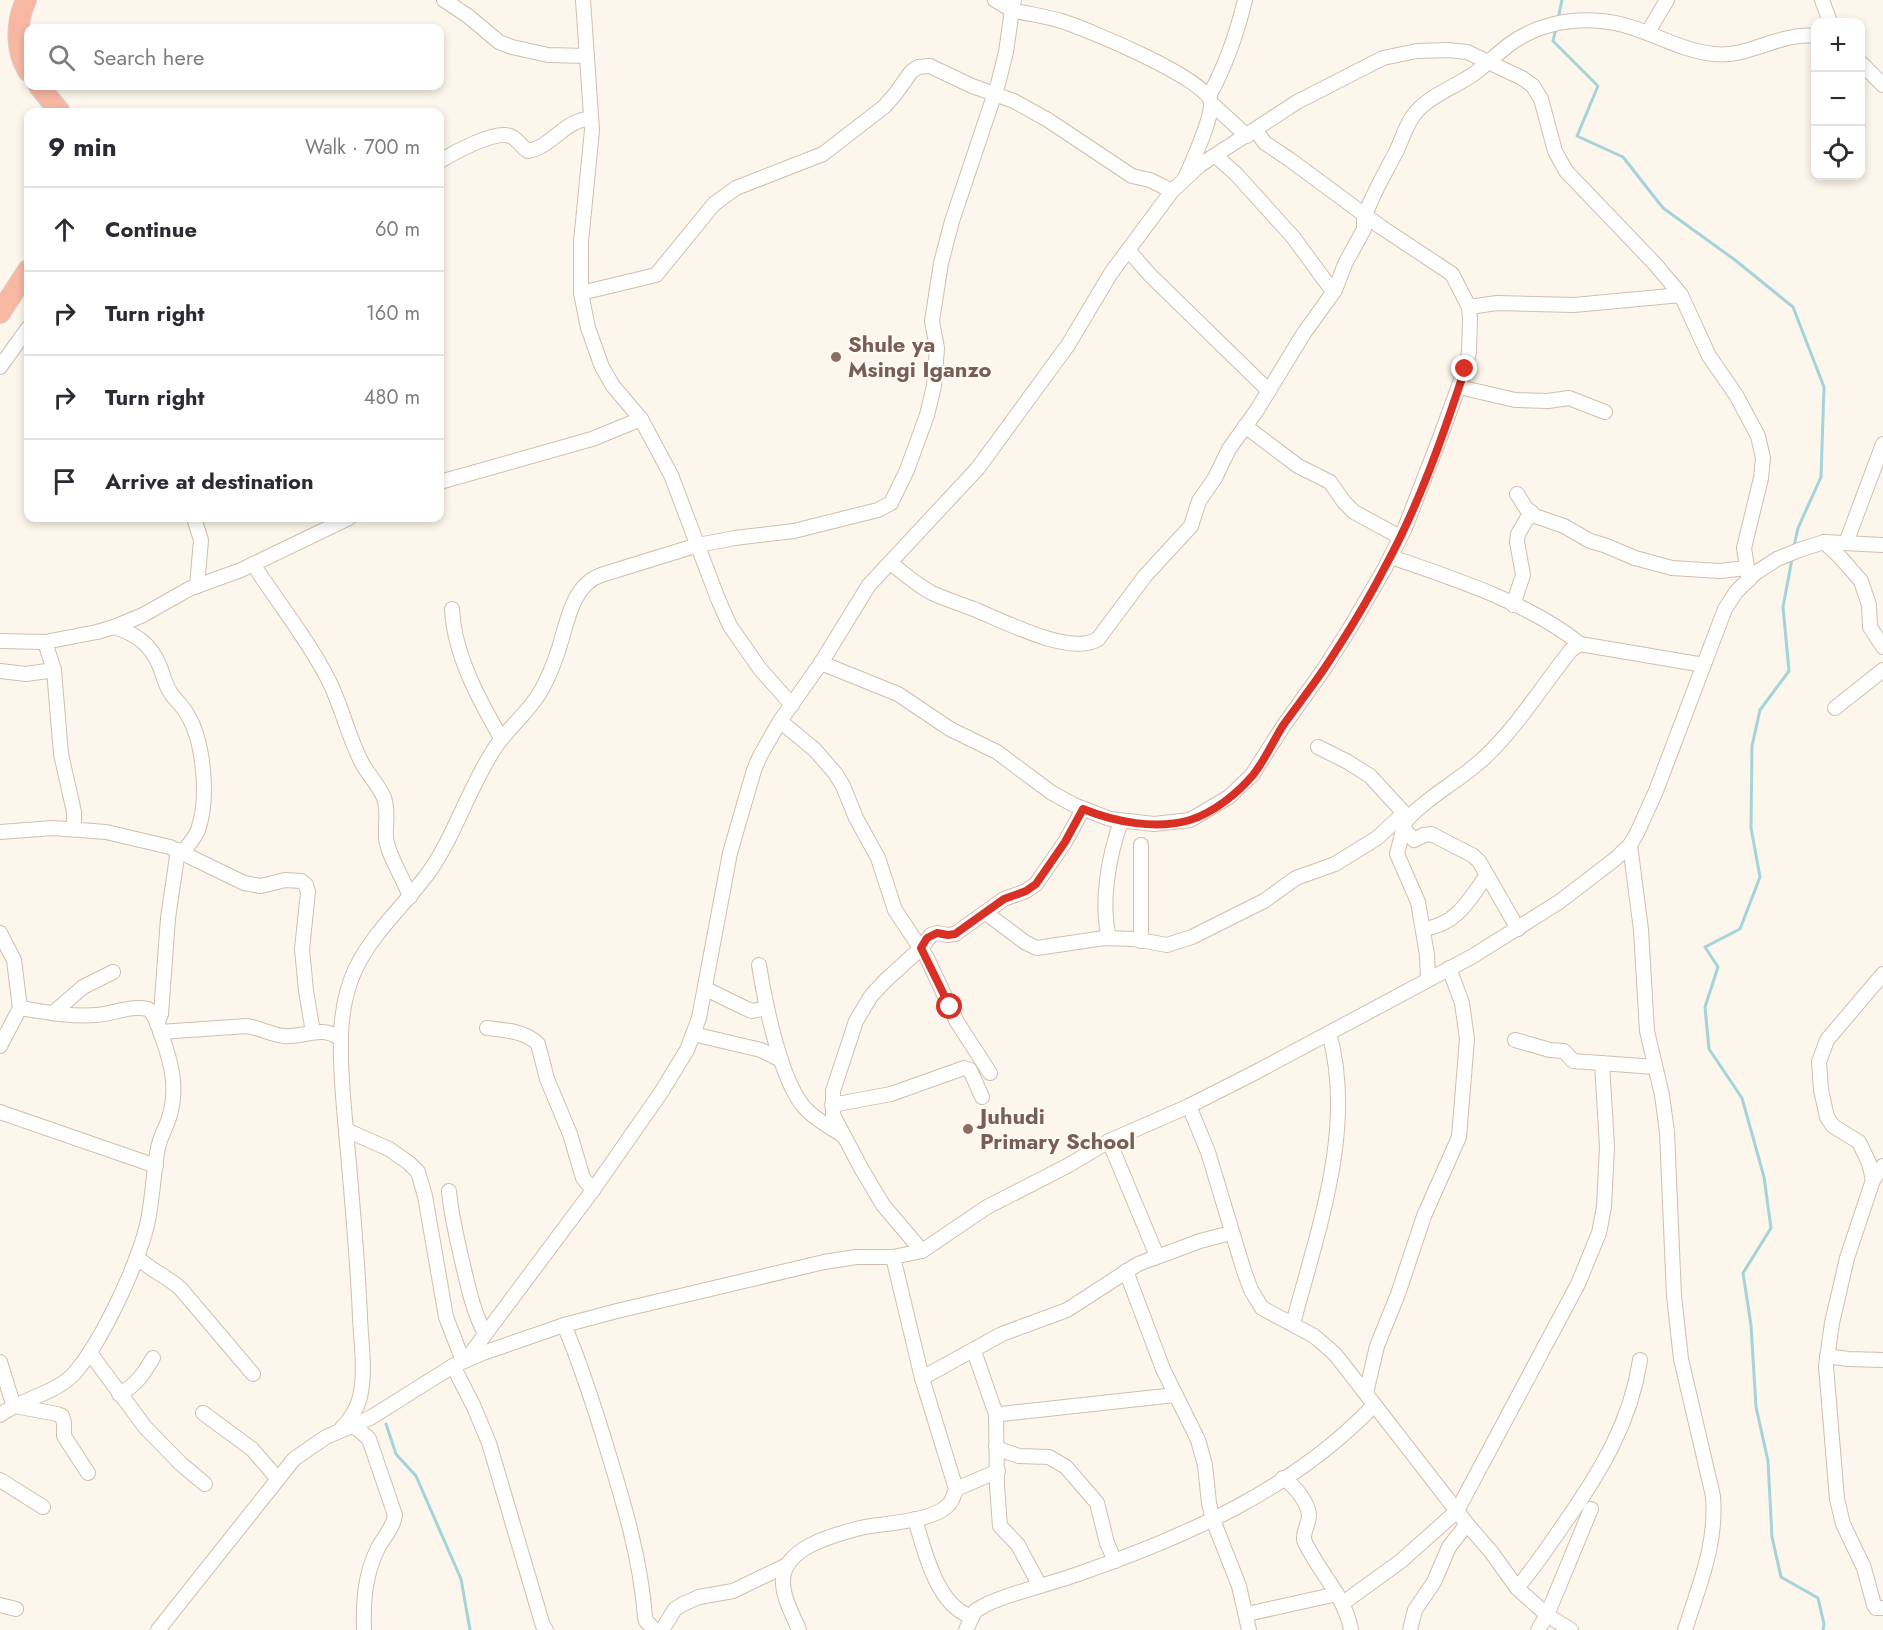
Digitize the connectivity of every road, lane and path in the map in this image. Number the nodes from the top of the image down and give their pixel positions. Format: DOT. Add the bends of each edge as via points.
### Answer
graph roads {
  1 [pos="26,0"];
  2 [pos="444,0"];
  3 [pos="583,0"];
  4 [pos="995,0"];
  5 [pos="1245,0"];
  6 [pos="1667,0"];
  7 [pos="1822,0"];
  8 [pos="1013,5"];
  9 [pos="1829,18"];
  10 [pos="1648,32"];
  11 [pos="1811,36"];
  12 [pos="587,56"];
  13 [pos="1489,61"];
  14 [pos="24,64"];
  15 [pos="1865,67"];
  16 [pos="1883,85"];
  17 [pos="42,90"];
  18 [pos="994,94"];
  19 [pos="1210,99"];
  20 [pos="57,108"];
  21 [pos="591,120"];
  22 [pos="1251,133"];
  23 [pos="1216,156"];
  24 [pos="444,159"];
  25 [pos="1185,178"];
  26 [pos="1172,191"];
  27 [pos="1365,215"];
  28 [pos="1128,250"];
  29 [pos="24,276"];
  30 [pos="1335,290"];
  31 [pos="581,293"];
  32 [pos="1681,296"];
  33 [pos="1469,307"];
  34 [pos="0,313"];
  35 [pos="24,334"];
  36 [pos="0,367"];
  37 [pos="1459,387"];
  38 [pos="1269,391"];
  39 [pos="1605,412"];
  40 [pos="641,419"];
  41 [pos="1245,426"];
  42 [pos="1883,444"];
  43 [pos="444,482"];
  44 [pos="1518,494"];
  45 [pos="1531,513"];
  46 [pos="195,522"];
  47 [pos="341,522"];
  48 [pos="1400,537"];
  49 [pos="1824,542"];
  50 [pos="1846,543"];
  51 [pos="698,545"];
  52 [pos="1883,545"];
  53 [pos="1391,556"];
  54 [pos="891,563"];
  55 [pos="253,564"];
  56 [pos="1748,574"];
  57 [pos="197,586"];
  58 [pos="1514,605"];
  59 [pos="452,609"];
  60 [pos="114,627"];
  61 [pos="0,641"];
  62 [pos="45,642"];
  63 [pos="1580,644"];
  64 [pos="1883,647"];
  65 [pos="821,663"];
  66 [pos="1704,665"];
  67 [pos="54,670"];
  68 [pos="1883,670"];
  69 [pos="0,671"];
  70 [pos="792,705"];
  71 [pos="1835,708"];
  72 [pos="780,721"];
  73 [pos="501,738"];
  74 [pos="1318,747"];
  75 [pos="1083,809"];
  76 [pos="1121,821"];
  77 [pos="1404,821"];
  78 [pos="74,829"];
  79 [pos="0,832"];
  80 [pos="1630,844"];
  81 [pos="1141,845"];
  82 [pos="180,851"];
  83 [pos="1487,875"];
  84 [pos="410,897"];
  85 [pos="986,913"];
  86 [pos="1424,929"];
  87 [pos="1518,929"];
  88 [pos="0,933"];
  89 [pos="1109,939"];
  90 [pos="1142,941"];
  91 [pos="921,948"];
  92 [pos="759,965"];
  93 [pos="1449,968"];
  94 [pos="113,972"];
  95 [pos="1883,974"];
  96 [pos="1428,979"];
  97 [pos="706,990"];
  98 [pos="20,1008"];
  99 [pos="767,1008"];
  100 [pos="53,1013"];
  101 [pos="159,1028"];
  102 [pos="487,1028"];
  103 [pos="313,1032"];
  104 [pos="1329,1033"];
  105 [pos="693,1034"];
  106 [pos="340,1039"];
  107 [pos="1515,1040"];
  108 [pos="0,1046"];
  109 [pos="781,1060"];
  110 [pos="1602,1063"];
  111 [pos="1655,1067"];
  112 [pos="990,1073"];
  113 [pos="982,1097"];
  114 [pos="832,1105"];
  115 [pos="1189,1106"];
  116 [pos="0,1112"];
  117 [pos="346,1130"];
  118 [pos="843,1136"];
  119 [pos="1109,1141"];
  120 [pos="156,1166"];
  121 [pos="1883,1166"];
  122 [pos="1873,1180"];
  123 [pos="593,1190"];
  124 [pos="449,1191"];
  125 [pos="1231,1233"];
  126 [pos="922,1251"];
  127 [pos="1157,1256"];
  128 [pos="137,1257"];
  129 [pos="892,1257"];
  130 [pos="1126,1271"];
  131 [pos="1293,1324"];
  132 [pos="564,1325"];
  133 [pos="485,1334"];
  134 [pos="974,1351"];
  135 [pos="90,1353"];
  136 [pos="1827,1356"];
  137 [pos="153,1358"];
  138 [pos="1640,1360"];
  139 [pos="1883,1360"];
  140 [pos="0,1362"];
  141 [pos="460,1362"];
  142 [pos="252,1374"];
  143 [pos="922,1378"];
  144 [pos="1366,1393"];
  145 [pos="119,1394"];
  146 [pos="1175,1395"];
  147 [pos="1374,1405"];
  148 [pos="14,1406"];
  149 [pos="203,1413"];
  150 [pos="996,1413"];
  151 [pos="0,1415"];
  152 [pos="351,1426"];
  153 [pos="326,1437"];
  154 [pos="996,1446"];
  155 [pos="998,1471"];
  156 [pos="88,1473"];
  157 [pos="277,1478"];
  158 [pos="1283,1478"];
  159 [pos="0,1480"];
  160 [pos="205,1484"];
  161 [pos="956,1489"];
  162 [pos="43,1507"];
  163 [pos="1591,1509"];
  164 [pos="1458,1511"];
  165 [pos="915,1519"];
  166 [pos="1213,1520"];
  167 [pos="1467,1524"];
  168 [pos="1115,1561"];
  169 [pos="785,1566"];
  170 [pos="1040,1586"];
  171 [pos="1517,1588"];
  172 [pos="1340,1599"];
  173 [pos="0,1605"];
  174 [pos="1883,1608"];
  175 [pos="16,1609"];
  176 [pos="1246,1614"];
  177 [pos="1547,1615"];
  178 [pos="968,1625"];
  179 [pos="652,1629"];
  180 [pos="158,1630"];
  181 [pos="364,1630"];
  182 [pos="546,1630"];
  183 [pos="799,1630"];
  184 [pos="1249,1630"];
  185 [pos="1351,1630"];
  186 [pos="1410,1630"];
  187 [pos="1538,1630"];
  188 [pos="1571,1630"];
  189 [pos="1685,1630"];
  1 -- 14 [label="highway" via="18,23"];
  2 -- 12 [label="street" via="499,42 548,55"];
  3 -- 12 [label="street"];
  4 -- 8 [label="street"];
  5 -- 19 [label="street"];
  6 -- 10 [label="street"];
  7 -- 9 [label="street"];
  8 -- 18 [label="street"];
  8 -- 19 [label="street" via="1101,36 1160,63 1199,87"];
  10 -- 11 [label="street" via="1704,53 1722,55 1792,36"];
  10 -- 13 [label="street" via="1602,21 1561,22 1518,39"];
  12 -- 21 [label="street"];
  13 -- 22 [label="street" via="1448,50 1383,58 1298,102"];
  13 -- 27 [label="street" via="1419,108"];
  13 -- 32 [label="street" via="1533,86 1541,99 1555,151 1566,171"];
  15 -- 16 [label="street"];
  17 -- 20 [label="highway"];
  18 -- 26 [label="street" via="1048,120 1132,176"];
  18 -- 31 [label="street" via="930,66 918,67 885,106 823,154 724,195 656,275"];
  18 -- 51 [label="street" via="941,263 932,321 937,348 934,386 927,415 891,503 878,510 794,531"];
  19 -- 22 [label="street"];
  19 -- 25 [label="street" via="1201,141"];
  21 -- 24 [label="street" via="576,122 533,150 528,151 513,137 502,135"];
  21 -- 31 [label="street"];
  22 -- 23 [label="street"];
  22 -- 27 [label="street"];
  23 -- 25 [label="street"];
  23 -- 30 [label="street" via="1293,237"];
  25 -- 26 [label="street"];
  26 -- 28 [label="street"];
  27 -- 30 [label="street" via="1364,229"];
  27 -- 33 [label="street" via="1452,274"];
  28 -- 38 [label="street"];
  28 -- 54 [label="street" via="1098,291 1068,345 985,459"];
  29 -- 34 [label="highway"];
  30 -- 38 [label="street"];
  31 -- 40 [label="street" via="602,367"];
  32 -- 33 [label="street" via="1574,305 1497,303"];
  32 -- 56 [label="street" via="1709,356 1743,406 1762,449 1761,478 1744,548"];
  33 -- 37 [label="street" via="1469,352"];
  35 -- 36 [label="street"];
  37 -- 39 [label="street" via="1515,400 1569,398"];
  37 -- 48 [label="street"];
  38 -- 41 [label="street"];
  40 -- 43 [label="street" via="592,439"];
  40 -- 51 [label="street" via="671,475"];
  41 -- 48 [label="street" via="1298,466 1330,483 1354,512"];
  41 -- 54 [label="street" via="1199,501 1191,526 1092,643 1060,641 1011,625 932,593"];
  42 -- 50 [label="street"];
  44 -- 45 [label="street"];
  45 -- 56 [label="street" via="1571,529 1590,542 1635,558 1672,568"];
  45 -- 58 [label="street" via="1518,534 1523,575"];
  46 -- 57 [label="street" via="201,540"];
  47 -- 55 [label="street"];
  48 -- 53 [label="street"];
  49 -- 50 [label="street"];
  49 -- 56 [label="street"];
  49 -- 64 [label="street" via="1861,581 1869,605 1870,627"];
  50 -- 52 [label="street"];
  51 -- 70 [label="street" via="730,626"];
  51 -- 73 [label="street" via="597,577 581,589 543,687 529,709"];
  53 -- 58 [label="street"];
  53 -- 76 [label="street" via="1324,669 1252,775 1229,797 1190,820 1154,824"];
  54 -- 65 [label="street" via="869,585"];
  55 -- 57 [label="street"];
  55 -- 84 [label="street" via="328,679 361,762 380,789 388,813 389,852"];
  56 -- 66 [label="street" via="1725,609"];
  57 -- 60 [label="street"];
  58 -- 63 [label="street" via="1558,627"];
  59 -- 73 [label="street" via="468,672"];
  60 -- 62 [label="street"];
  60 -- 82 [label="street" via="144,642 197,735 204,778 200,822 195,836"];
  61 -- 62 [label="street"];
  62 -- 67 [label="street"];
  63 -- 66 [label="street"];
  63 -- 77 [label="street" via="1571,650 1491,752"];
  65 -- 70 [label="street"];
  65 -- 75 [label="street" via="898,694 955,732 997,752 1052,793"];
  66 -- 80 [label="street" via="1656,791"];
  67 -- 69 [label="street" via="26,674"];
  67 -- 78 [label="street" via="61,754"];
  68 -- 71 [label="street"];
  70 -- 72 [label="street"];
  72 -- 91 [label="street" via="805,740 838,778 878,858 895,910"];
  72 -- 97 [label="street" via="760,756 742,808"];
  73 -- 84 [label="street" via="438,858"];
  74 -- 77 [label="street" via="1370,776"];
  75 -- 76 [label="street"];
  75 -- 85 [label="street" via="1036,884 1004,899"];
  76 -- 89 [label="street" via="1107,896"];
  77 -- 83 [label="street" via="1414,840 1431,834 1472,855"];
  77 -- 86 [label="street" via="1397,854 1415,892"];
  77 -- 90 [label="street" via="1335,864 1296,878 1274,896 1200,934 1167,945"];
  78 -- 79 [label="street"];
  78 -- 82 [label="street" via="135,838"];
  80 -- 87 [label="street" via="1592,878"];
  80 -- 111 [label="street" via="1641,930 1647,1031"];
  81 -- 90 [label="street"];
  82 -- 101 [label="street" via="170,898"];
  82 -- 103 [label="street" via="244,883 261,886 293,880 306,885 302,949"];
  83 -- 86 [label="street" via="1451,920"];
  83 -- 87 [label="street"];
  84 -- 106 [label="street" via="355,970 347,991"];
  85 -- 89 [label="street" via="1037,948"];
  85 -- 91 [label="street" via="955,934 931,935"];
  86 -- 96 [label="street"];
  87 -- 93 [label="street"];
  88 -- 98 [label="street" via="14,960"];
  89 -- 90 [label="street"];
  91 -- 112 [label="street" via="966,1038"];
  91 -- 114 [label="street" via="861,1009 837,1076"];
  92 -- 99 [label="street"];
  93 -- 96 [label="street"];
  93 -- 144 [label="street" via="1462,1004 1467,1039 1459,1137 1424,1216 1377,1346"];
  94 -- 100 [label="street" via="83,987"];
  95 -- 122 [label="street" via="1827,1040 1819,1062 1827,1117 1833,1126 1859,1142"];
  96 -- 104 [label="street"];
  97 -- 99 [label="street" via="752,1011"];
  97 -- 105 [label="street"];
  98 -- 100 [label="street"];
  98 -- 108 [label="street"];
  99 -- 109 [label="street"];
  100 -- 101 [label="street" via="94,1015 142,1008 152,1012"];
  101 -- 103 [label="street" via="235,1026 261,1028 286,1036"];
  101 -- 120 [label="street" via="174,1091"];
  102 -- 123 [label="street" via="509,1030 538,1044 583,1178"];
  103 -- 106 [label="street" via="327,1031"];
  104 -- 115 [label="street"];
  104 -- 131 [label="street" via="1337,1076 1334,1162"];
  105 -- 109 [label="street" via="761,1050"];
  105 -- 123 [label="street" via="671,1077"];
  106 -- 117 [label="street"];
  107 -- 110 [label="street" via="1564,1051 1573,1060"];
  109 -- 118 [label="street" via="805,1108"];
  110 -- 111 [label="street"];
  110 -- 164 [label="street" via="1606,1182 1599,1233 1570,1300"];
  111 -- 189 [label="street" via="1667,1132 1682,1366 1713,1497 1711,1548"];
  113 -- 114 [label="street" via="970,1070 964,1068 891,1094"];
  114 -- 118 [label="street"];
  115 -- 119 [label="street"];
  115 -- 125 [label="street" via="1202,1133"];
  116 -- 120 [label="street"];
  117 -- 141 [label="street" via="389,1149 418,1172 446,1317"];
  117 -- 153 [label="street" via="359,1270 363,1379 355,1411 342,1429"];
  118 -- 126 [label="street" via="883,1205"];
  119 -- 126 [label="street" via="987,1207"];
  119 -- 127 [label="street"];
  120 -- 128 [label="street"];
  121 -- 122 [label="street"];
  122 -- 136 [label="street" via="1839,1287"];
  123 -- 133 [label="street"];
  124 -- 133 [label="street" via="475,1312"];
  125 -- 127 [label="street"];
  125 -- 131 [label="street" via="1257,1301 1270,1314"];
  126 -- 129 [label="street"];
  127 -- 130 [label="street"];
  128 -- 135 [label="street"];
  128 -- 142 [label="street" via="180,1288"];
  129 -- 132 [label="street" via="824,1262"];
  129 -- 143 [label="street"];
  130 -- 134 [label="street" via="1067,1310 1002,1334"];
  130 -- 146 [label="street"];
  131 -- 144 [label="street" via="1325,1344"];
  132 -- 141 [label="street"];
  132 -- 179 [label="street" via="580,1362 624,1502 645,1617"];
  133 -- 141 [label="street"];
  134 -- 143 [label="street"];
  134 -- 150 [label="street"];
  135 -- 145 [label="street"];
  135 -- 148 [label="street" via="66,1381"];
  136 -- 139 [label="street"];
  136 -- 174 [label="street" via="1833,1472 1840,1514 1864,1568 1874,1605"];
  137 -- 145 [label="street" via="132,1387"];
  138 -- 171 [label="street" via="1629,1411 1609,1453 1586,1493"];
  140 -- 148 [label="street"];
  141 -- 152 [label="street"];
  141 -- 182 [label="street"];
  143 -- 161 [label="street"];
  144 -- 147 [label="street"];
  145 -- 160 [label="street" via="165,1449"];
  146 -- 150 [label="street"];
  146 -- 166 [label="street" via="1201,1447"];
  147 -- 158 [label="street" via="1335,1441"];
  147 -- 164 [label="street"];
  148 -- 151 [label="street"];
  148 -- 156 [label="street" via="62,1416 64,1436"];
  149 -- 157 [label="street" via="252,1449"];
  150 -- 154 [label="street"];
  152 -- 153 [label="street"];
  152 -- 181 [label="street" via="364,1433 372,1445 395,1515 368,1574"];
  153 -- 157 [label="street" via="294,1459"];
  154 -- 155 [label="street"];
  154 -- 168 [label="street" via="1020,1456 1049,1457 1066,1467 1094,1498"];
  155 -- 161 [label="street"];
  155 -- 170 [label="street" via="1000,1526 1018,1545"];
  157 -- 180 [label="street"];
  158 -- 166 [label="street"];
  158 -- 172 [label="street" via="1306,1508 1304,1540"];
  159 -- 162 [label="street"];
  161 -- 165 [label="street" via="948,1506"];
  163 -- 177 [label="street"];
  164 -- 167 [label="street"];
  164 -- 172 [label="street" via="1401,1561"];
  165 -- 169 [label="street" via="860,1528 823,1540 803,1549"];
  165 -- 178 [label="street" via="940,1588 955,1609 970,1616"];
  166 -- 168 [label="street"];
  166 -- 176 [label="street"];
  167 -- 171 [label="street"];
  167 -- 186 [label="street" via="1449,1547 1438,1574 1415,1610"];
  168 -- 170 [label="street"];
  169 -- 179 [label="street" via="733,1591 683,1604"];
  169 -- 183 [label="street" via="783,1582"];
  170 -- 178 [label="street" via="987,1604 975,1611"];
  171 -- 177 [label="street"];
  172 -- 176 [label="street"];
  172 -- 185 [label="street"];
  173 -- 175 [label="street"];
  176 -- 184 [label="street"];
  177 -- 187 [label="street"];
  177 -- 188 [label="street"];
}
